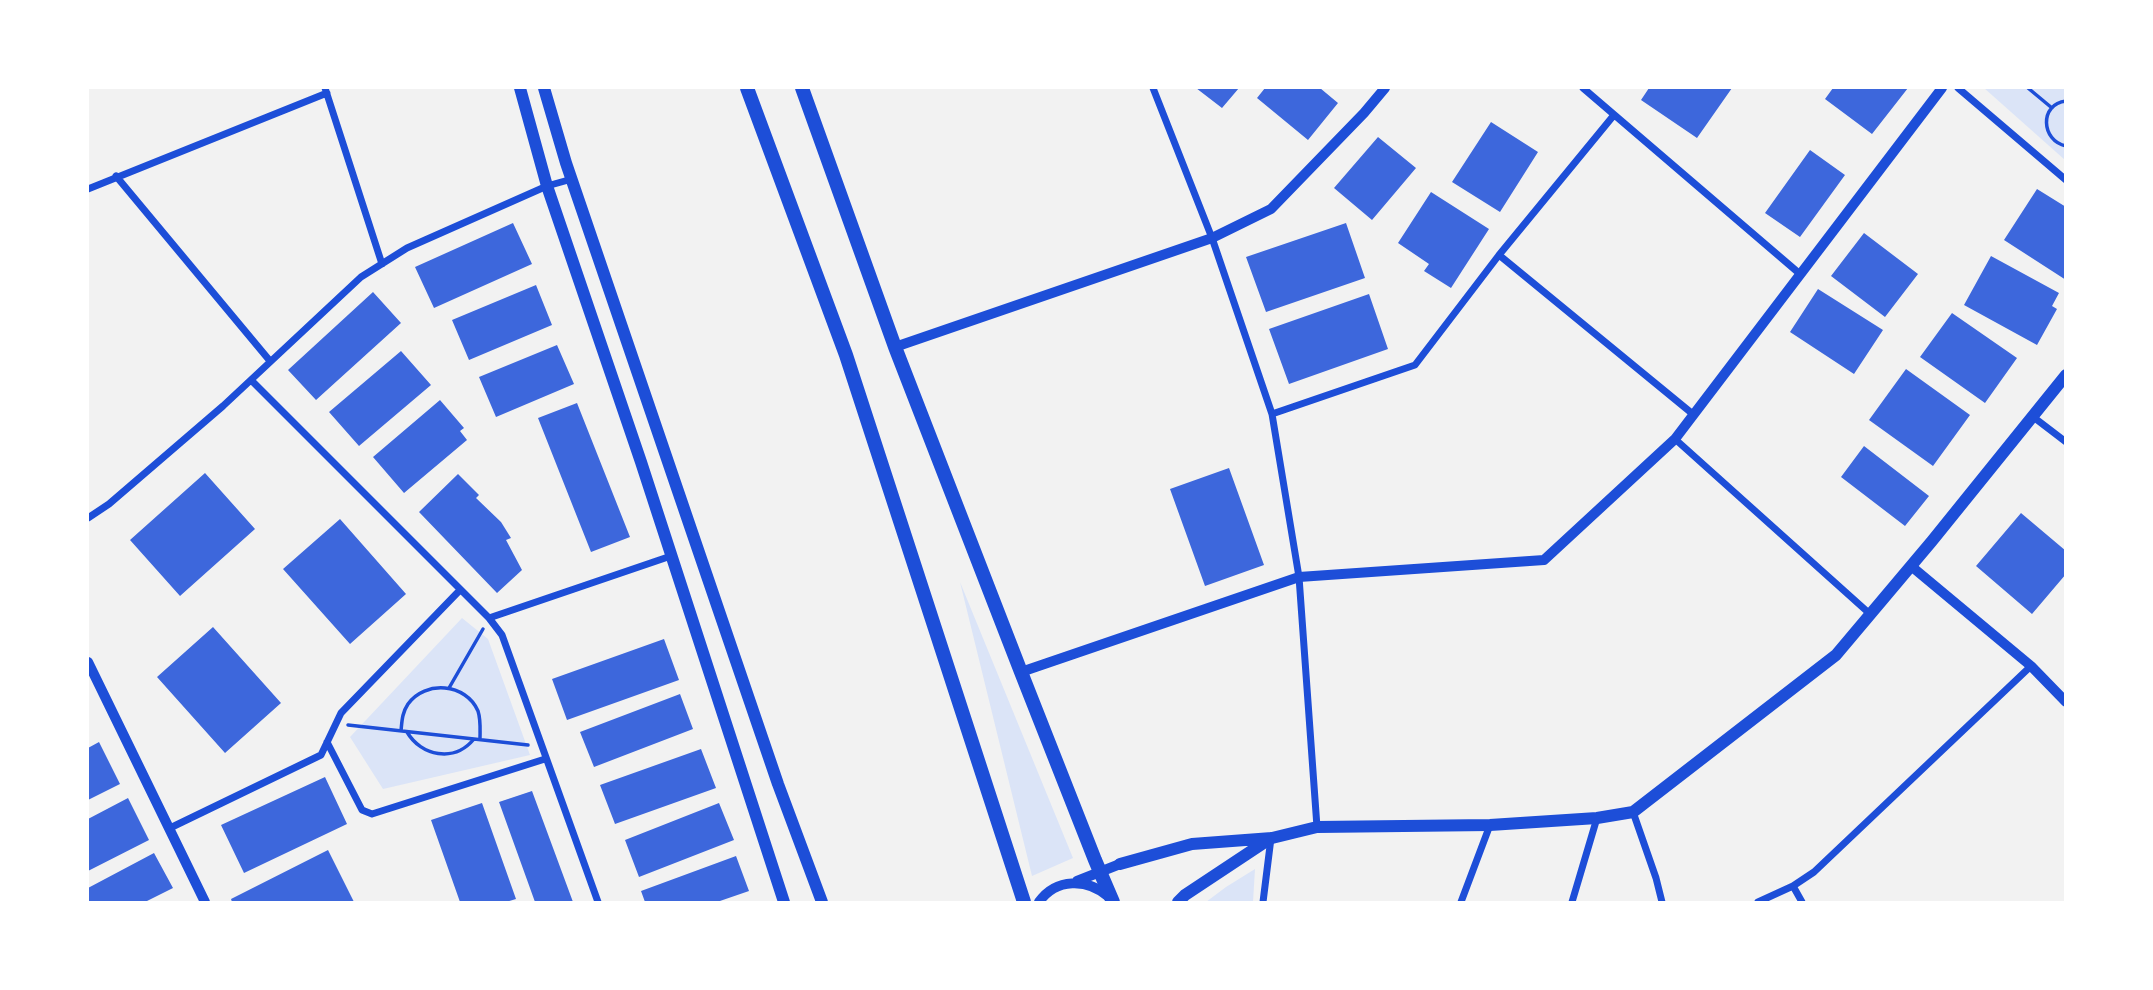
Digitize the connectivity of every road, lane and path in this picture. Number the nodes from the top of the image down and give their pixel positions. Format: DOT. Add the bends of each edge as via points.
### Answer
graph roads {
  1 [pos="520,88"];
  2 [pos="544,88"];
  3 [pos="747,88"];
  4 [pos="802,88"];
  5 [pos="1153,88"];
  6 [pos="1385,88"];
  7 [pos="1583,88"];
  8 [pos="1942,88"];
  9 [pos="1958,88"];
  10 [pos="2028,88"];
  11 [pos="326,90"];
  12 [pos="2066,101"];
  13 [pos="2052,108"];
  14 [pos="1614,115"];
  15 [pos="2066,145"];
  16 [pos="116,176"];
  17 [pos="572,179"];
  18 [pos="2066,180"];
  19 [pos="547,186"];
  20 [pos="88,189"];
  21 [pos="1212,238"];
  22 [pos="1499,255"];
  23 [pos="382,264"];
  24 [pos="1800,274"];
  25 [pos="895,347"];
  26 [pos="270,362"];
  27 [pos="2066,375"];
  28 [pos="251,380"];
  29 [pos="1272,414"];
  30 [pos="1694,415"];
  31 [pos="2031,416"];
  32 [pos="1675,439"];
  33 [pos="2066,442"];
  34 [pos="88,518"];
  35 [pos="671,556"];
  36 [pos="1911,566"];
  37 [pos="1299,577"];
  38 [pos="460,590"];
  39 [pos="1871,614"];
  40 [pos="489,618"];
  41 [pos="88,662"];
  42 [pos="2031,666"];
  43 [pos="1021,672"];
  44 [pos="449,688"];
  45 [pos="2066,702"];
  46 [pos="335,724"];
  47 [pos="404,731"];
  48 [pos="477,740"];
  49 [pos="327,742"];
  50 [pos="542,747"];
  51 [pos="545,759"];
  52 [pos="1633,812"];
  53 [pos="1597,818"];
  54 [pos="1490,825"];
  55 [pos="1317,827"];
  56 [pos="170,828"];
  57 [pos="1272,838"];
  58 [pos="1120,864"];
  59 [pos="1099,871"];
  60 [pos="1074,883"];
  61 [pos="1793,886"];
  62 [pos="1112,901"];
  63 [pos="202,902"];
  64 [pos="598,902"];
  65 [pos="784,902"];
  66 [pos="822,902"];
  67 [pos="1024,902"];
  68 [pos="1039,902"];
  69 [pos="1178,902"];
  70 [pos="1263,902"];
  71 [pos="1461,902"];
  72 [pos="1572,902"];
  73 [pos="1662,902"];
  74 [pos="1758,902"];
  75 [pos="1802,902"];
  1 -- 19 [label="main road"];
  2 -- 17 [label="main road"];
  3 -- 67 [label="highway" via="846,355"];
  4 -- 25 [label="highway"];
  5 -- 21 [label="street"];
  6 -- 21 [label="street" via="1271,209"];
  7 -- 14 [label="street"];
  8 -- 24 [label="street"];
  9 -- 18 [label="street"];
  10 -- 13 [label="path"];
  11 -- 16 [label="street"];
  11 -- 23 [label="street"];
  12 -- 13 [label="path"];
  13 -- 15 [label="path" via="2045,123 2049,135"];
  14 -- 22 [label="street"];
  14 -- 24 [label="street"];
  16 -- 20 [label="street"];
  16 -- 26 [label="street"];
  17 -- 19 [label="street"];
  17 -- 66 [label="main road"];
  19 -- 23 [label="street" via="407,248"];
  19 -- 35 [label="main road"];
  21 -- 25 [label="street"];
  21 -- 29 [label="street"];
  22 -- 29 [label="street" via="1415,365"];
  22 -- 30 [label="street"];
  23 -- 26 [label="street" via="361,277"];
  24 -- 30 [label="street"];
  25 -- 43 [label="highway"];
  26 -- 28 [label="street"];
  27 -- 31 [label="main road"];
  28 -- 34 [label="street" via="110,504"];
  28 -- 38 [label="street"];
  29 -- 37 [label="street"];
  30 -- 32 [label="street"];
  31 -- 33 [label="street"];
  31 -- 36 [label="main road"];
  32 -- 37 [label="street" via="1544,559"];
  32 -- 39 [label="street"];
  35 -- 40 [label="street"];
  35 -- 65 [label="main road"];
  36 -- 39 [label="main road"];
  36 -- 42 [label="street"];
  37 -- 43 [label="street"];
  37 -- 55 [label="street"];
  38 -- 40 [label="street"];
  38 -- 46 [label="street"];
  39 -- 52 [label="main road" via="1836,655"];
  40 -- 44 [label="path"];
  40 -- 50 [label="street" via="502,635"];
  41 -- 56 [label="street"];
  42 -- 45 [label="street"];
  42 -- 61 [label="street" via="1837,851"];
  43 -- 59 [label="highway"];
  44 -- 47 [label="path" via="430,689 408,704 402,716"];
  44 -- 48 [label="path" via="477,708"];
  46 -- 47 [label="path"];
  46 -- 49 [label="street"];
  47 -- 48 [label="path"];
  47 -- 48 [label="path" via="425,751 440,754 456,752"];
  48 -- 50 [label="path"];
  49 -- 51 [label="street" via="362,810 372,814"];
  49 -- 56 [label="street" via="321,755"];
  50 -- 51 [label="street"];
  51 -- 64 [label="street"];
  52 -- 53 [label="main road"];
  52 -- 73 [label="street"];
  53 -- 54 [label="main road"];
  53 -- 72 [label="street"];
  54 -- 55 [label="main road"];
  54 -- 71 [label="street"];
  55 -- 57 [label="main road"];
  56 -- 63 [label="street"];
  57 -- 58 [label="main road" via="1192,844"];
  57 -- 69 [label="main road"];
  57 -- 70 [label="street"];
  58 -- 59 [label="street"];
  59 -- 60 [label="street"];
  59 -- 62 [label="highway"];
  60 -- 62 [label="street" via="1099,889"];
  60 -- 68 [label="street" via="1056,887"];
  61 -- 74 [label="street"];
  61 -- 75 [label="street"];
}
